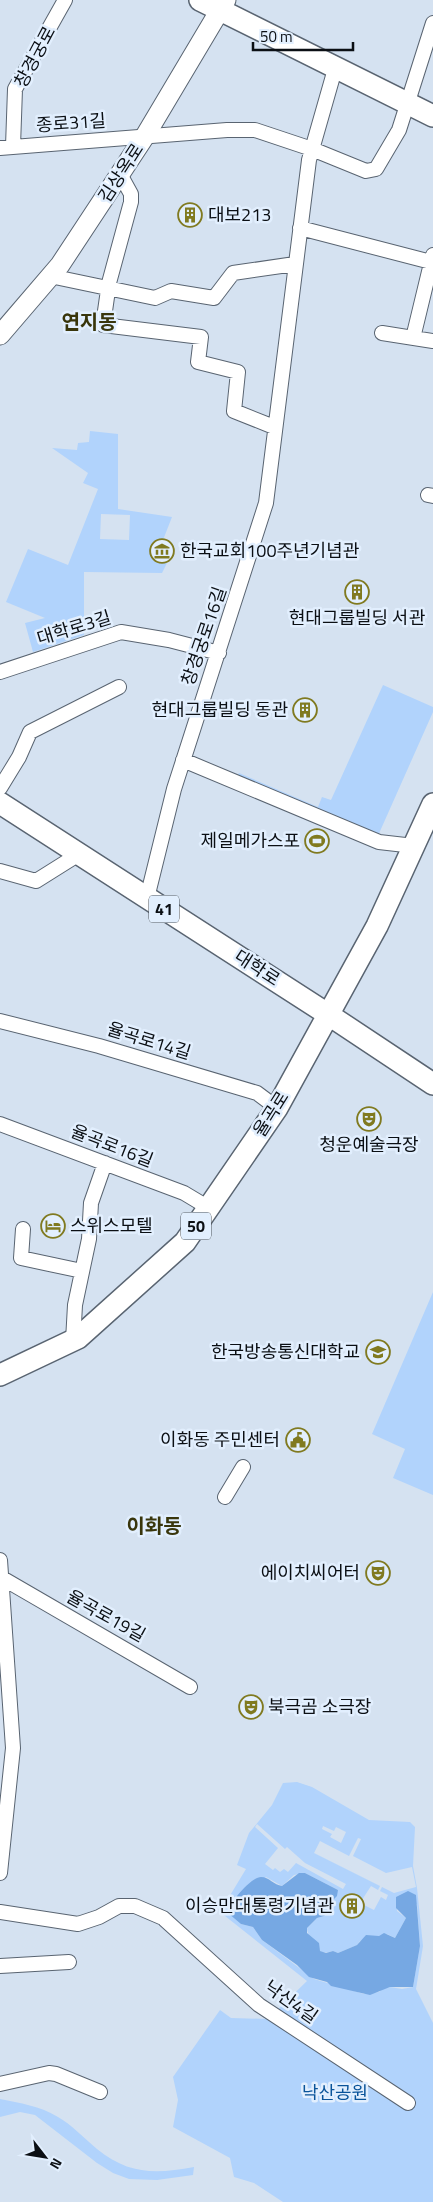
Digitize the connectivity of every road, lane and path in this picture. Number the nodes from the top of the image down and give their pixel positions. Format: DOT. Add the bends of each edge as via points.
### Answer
graph roads {
  1 [pos="65,0"];
  2 [pos="200,0"];
  3 [pos="223,5"];
  4 [pos="433,23"];
  5 [pos="335,69"];
  6 [pos="408,104"];
  7 [pos="433,116"];
  8 [pos="145,136"];
  9 [pos="6,147"];
  10 [pos="312,149"];
  11 [pos="120,174"];
  12 [pos="300,228"];
  13 [pos="432,259"];
  14 [pos="295,264"];
  15 [pos="50,276"];
  16 [pos="109,288"];
  17 [pos="382,334"];
  18 [pos="0,335"];
  19 [pos="413,338"];
  20 [pos="433,341"];
  21 [pos="274,427"];
  22 [pos="219,653"];
  23 [pos="0,672"];
  24 [pos="119,687"];
  25 [pos="183,760"];
  26 [pos="0,788"];
  27 [pos="0,802"];
  28 [pos="433,804"];
  29 [pos="414,846"];
  30 [pos="79,854"];
  31 [pos="0,870"];
  32 [pos="147,898"];
  33 [pos="329,1015"];
  34 [pos="2,1025"];
  35 [pos="433,1084"];
  36 [pos="277,1108"];
  37 [pos="0,1124"];
  38 [pos="105,1163"];
  39 [pos="209,1208"];
  40 [pos="23,1229"];
  41 [pos="82,1271"];
  42 [pos="72,1341"];
  43 [pos="0,1375"];
  44 [pos="243,1467"];
  45 [pos="225,1497"];
  46 [pos="0,1560"];
  47 [pos="2,1578"];
  48 [pos="190,1687"];
  49 [pos="0,1873"];
  50 [pos="4,1913"];
  51 [pos="69,1962"];
  52 [pos="0,1966"];
  53 [pos="0,2084"];
  54 [pos="100,2092"];
  55 [pos="408,2103"];
  1 -- 9 [label="street, 창경궁로" via="15,89"];
  2 -- 3 [label="main road"];
  3 -- 5 [label="main road"];
  3 -- 8 [label="street, 김상옥로" via="183,62 181,76 170,84 148,122"];
  4 -- 6 [label="street"];
  5 -- 6 [label="main road"];
  5 -- 10 [label="street, 창경궁로16길"];
  6 -- 7 [label="main road"];
  6 -- 10 [label="street" via="399,130 376,169 366,171"];
  8 -- 9 [label="street, 종로31길"];
  8 -- 10 [label="street" via="254,130"];
  8 -- 11 [label="street, 김상옥로"];
  10 -- 12 [label="street, 창경궁로16길"];
  11 -- 15 [label="street, 김상옥로"];
  11 -- 16 [label="street" via="131,194 131,202"];
  12 -- 13 [label="street"];
  12 -- 14 [label="street, 창경궁로16길"];
  13 -- 19 [label="street"];
  14 -- 16 [label="street" via="233,273 214,298 170,291 155,298"];
  14 -- 21 [label="street, 창경궁로16길"];
  15 -- 16 [label="street"];
  15 -- 18 [label="street, 김상옥로"];
  16 -- 21 [label="street" via="102,325 201,337 198,362 238,372 234,411"];
  17 -- 19 [label="street"];
  19 -- 20 [label="street"];
  21 -- 22 [label="street, 창경궁로16길" via="266,503"];
  22 -- 23 [label="street, 대학로3길" via="121,632"];
  22 -- 25 [label="street, 창경궁로16길"];
  24 -- 26 [label="street" via="30,732"];
  25 -- 29 [label="street" via="379,842"];
  25 -- 32 [label="street, 창경궁로16길"];
  27 -- 30 [label="main road, 대학로 / 41"];
  28 -- 29 [label="main road, 율곡로 / 50"];
  29 -- 33 [label="main road, 율곡로 / 50" via="378,926"];
  30 -- 31 [label="street" via="36,881"];
  30 -- 32 [label="main road, 대학로 / 41"];
  32 -- 33 [label="main road, 대학로 / 41"];
  33 -- 35 [label="main road, 대학로 / 41"];
  33 -- 36 [label="main road, 율곡로 / 50"];
  34 -- 36 [label="street, 율곡로14길" via="99,1046 257,1093"];
  36 -- 39 [label="main road, 율곡로 / 50"];
  37 -- 38 [label="street, 율곡로16길"];
  38 -- 39 [label="street, 율곡로16길" via="184,1193"];
  38 -- 41 [label="street" via="91,1202 89,1239"];
  39 -- 42 [label="main road, 율곡로 / 50" via="185,1242"];
  40 -- 41 [label="street" via="21,1258"];
  41 -- 42 [label="street"];
  42 -- 43 [label="main road, 율곡로 / 50"];
  44 -- 45 [label="street"];
  46 -- 47 [label="street"];
  47 -- 48 [label="street, 율곡로19길"];
  47 -- 49 [label="street" via="13,1748"];
  50 -- 55 [label="street, 낙산4길" via="78,1924 119,1906 135,1906 164,1918 259,2005"];
  51 -- 52 [label="street"];
  53 -- 54 [label="street" via="49,2073"];
}
